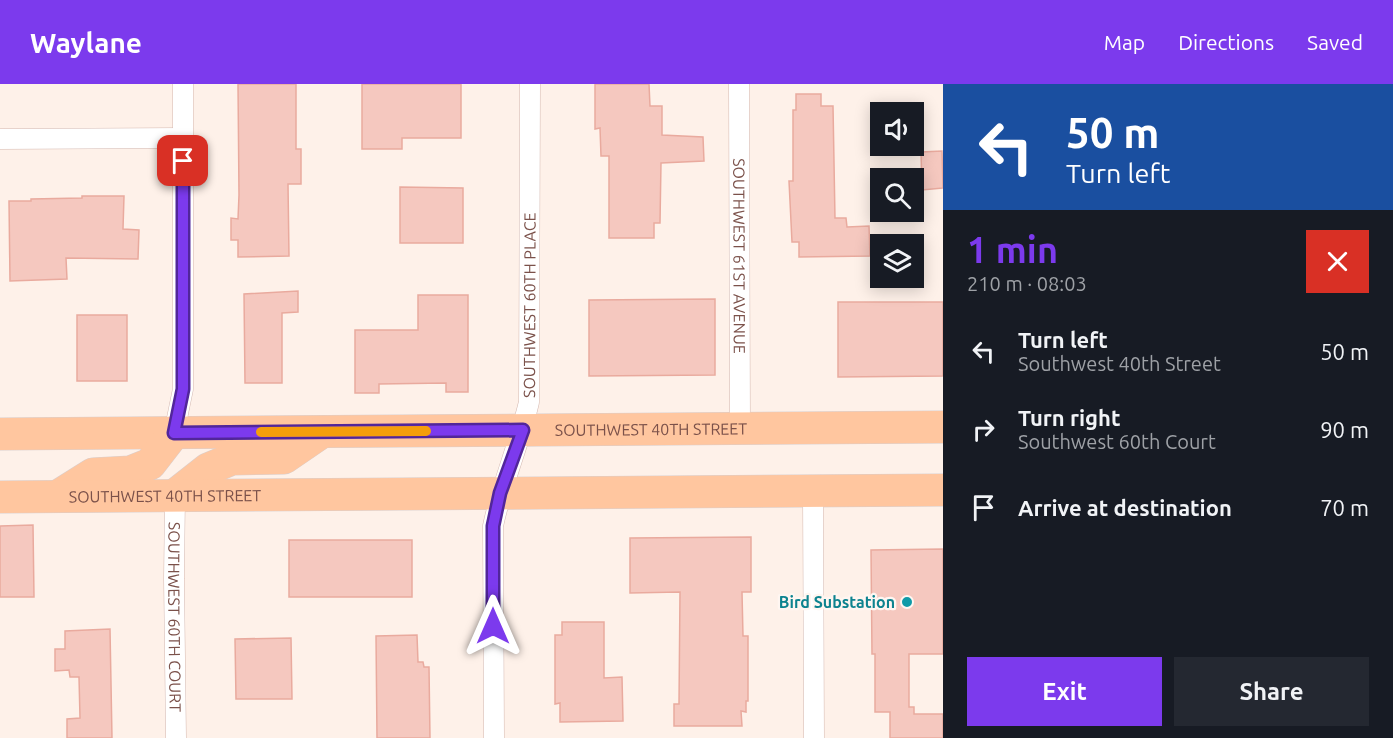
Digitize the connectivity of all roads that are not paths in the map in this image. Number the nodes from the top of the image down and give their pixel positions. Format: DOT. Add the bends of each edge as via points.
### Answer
graph roads {
  1 [pos="183,84"];
  2 [pos="530,84"];
  3 [pos="739,84"];
  4 [pos="183,138"];
  5 [pos="0,139"];
  6 [pos="943,428"];
  7 [pos="740,429"];
  8 [pos="523,430"];
  9 [pos="322,432"];
  10 [pos="174,433"];
  11 [pos="0,434"];
  12 [pos="943,490"];
  13 [pos="813,491"];
  14 [pos="500,493"];
  15 [pos="175,495"];
  16 [pos="0,496"];
  17 [pos="58,496"];
  18 [pos="176,738"];
  19 [pos="494,738"];
  20 [pos="814,738"];
  1 -- 4 [label="street"];
  2 -- 8 [label="street, SOUTHWEST 60TH PLACE" via="530,402"];
  3 -- 7 [label="street, SOUTHWEST 61ST AVENUE"];
  4 -- 5 [label="street"];
  4 -- 10 [label="street" via="183,389"];
  6 -- 7 [label="main road, SOUTHWEST 40TH STREET"];
  7 -- 8 [label="main road, SOUTHWEST 40TH STREET"];
  8 -- 9 [label="main road, SOUTHWEST 40TH STREET"];
  8 -- 14 [label="street, SOUTHWEST 60TH PLACE"];
  9 -- 10 [label="main road, SOUTHWEST 40TH STREET"];
  9 -- 15 [label="main road" via="285,458 232,459 208,469"];
  10 -- 11 [label="main road, SOUTHWEST 40TH STREET"];
  10 -- 17 [label="main road" via="150,464 130,472 93,474"];
  12 -- 13 [label="main road, SOUTHWEST 40TH STREET"];
  13 -- 14 [label="main road, SOUTHWEST 40TH STREET"];
  13 -- 20 [label="street"];
  14 -- 15 [label="main road, SOUTHWEST 40TH STREET"];
  14 -- 19 [label="street, SOUTHWEST 60TH PLACE" via="492,538"];
  15 -- 17 [label="main road, SOUTHWEST 40TH STREET"];
  15 -- 18 [label="street, SOUTHWEST 60TH COURT"];
  16 -- 17 [label="main road, SOUTHWEST 40TH STREET"];
}
